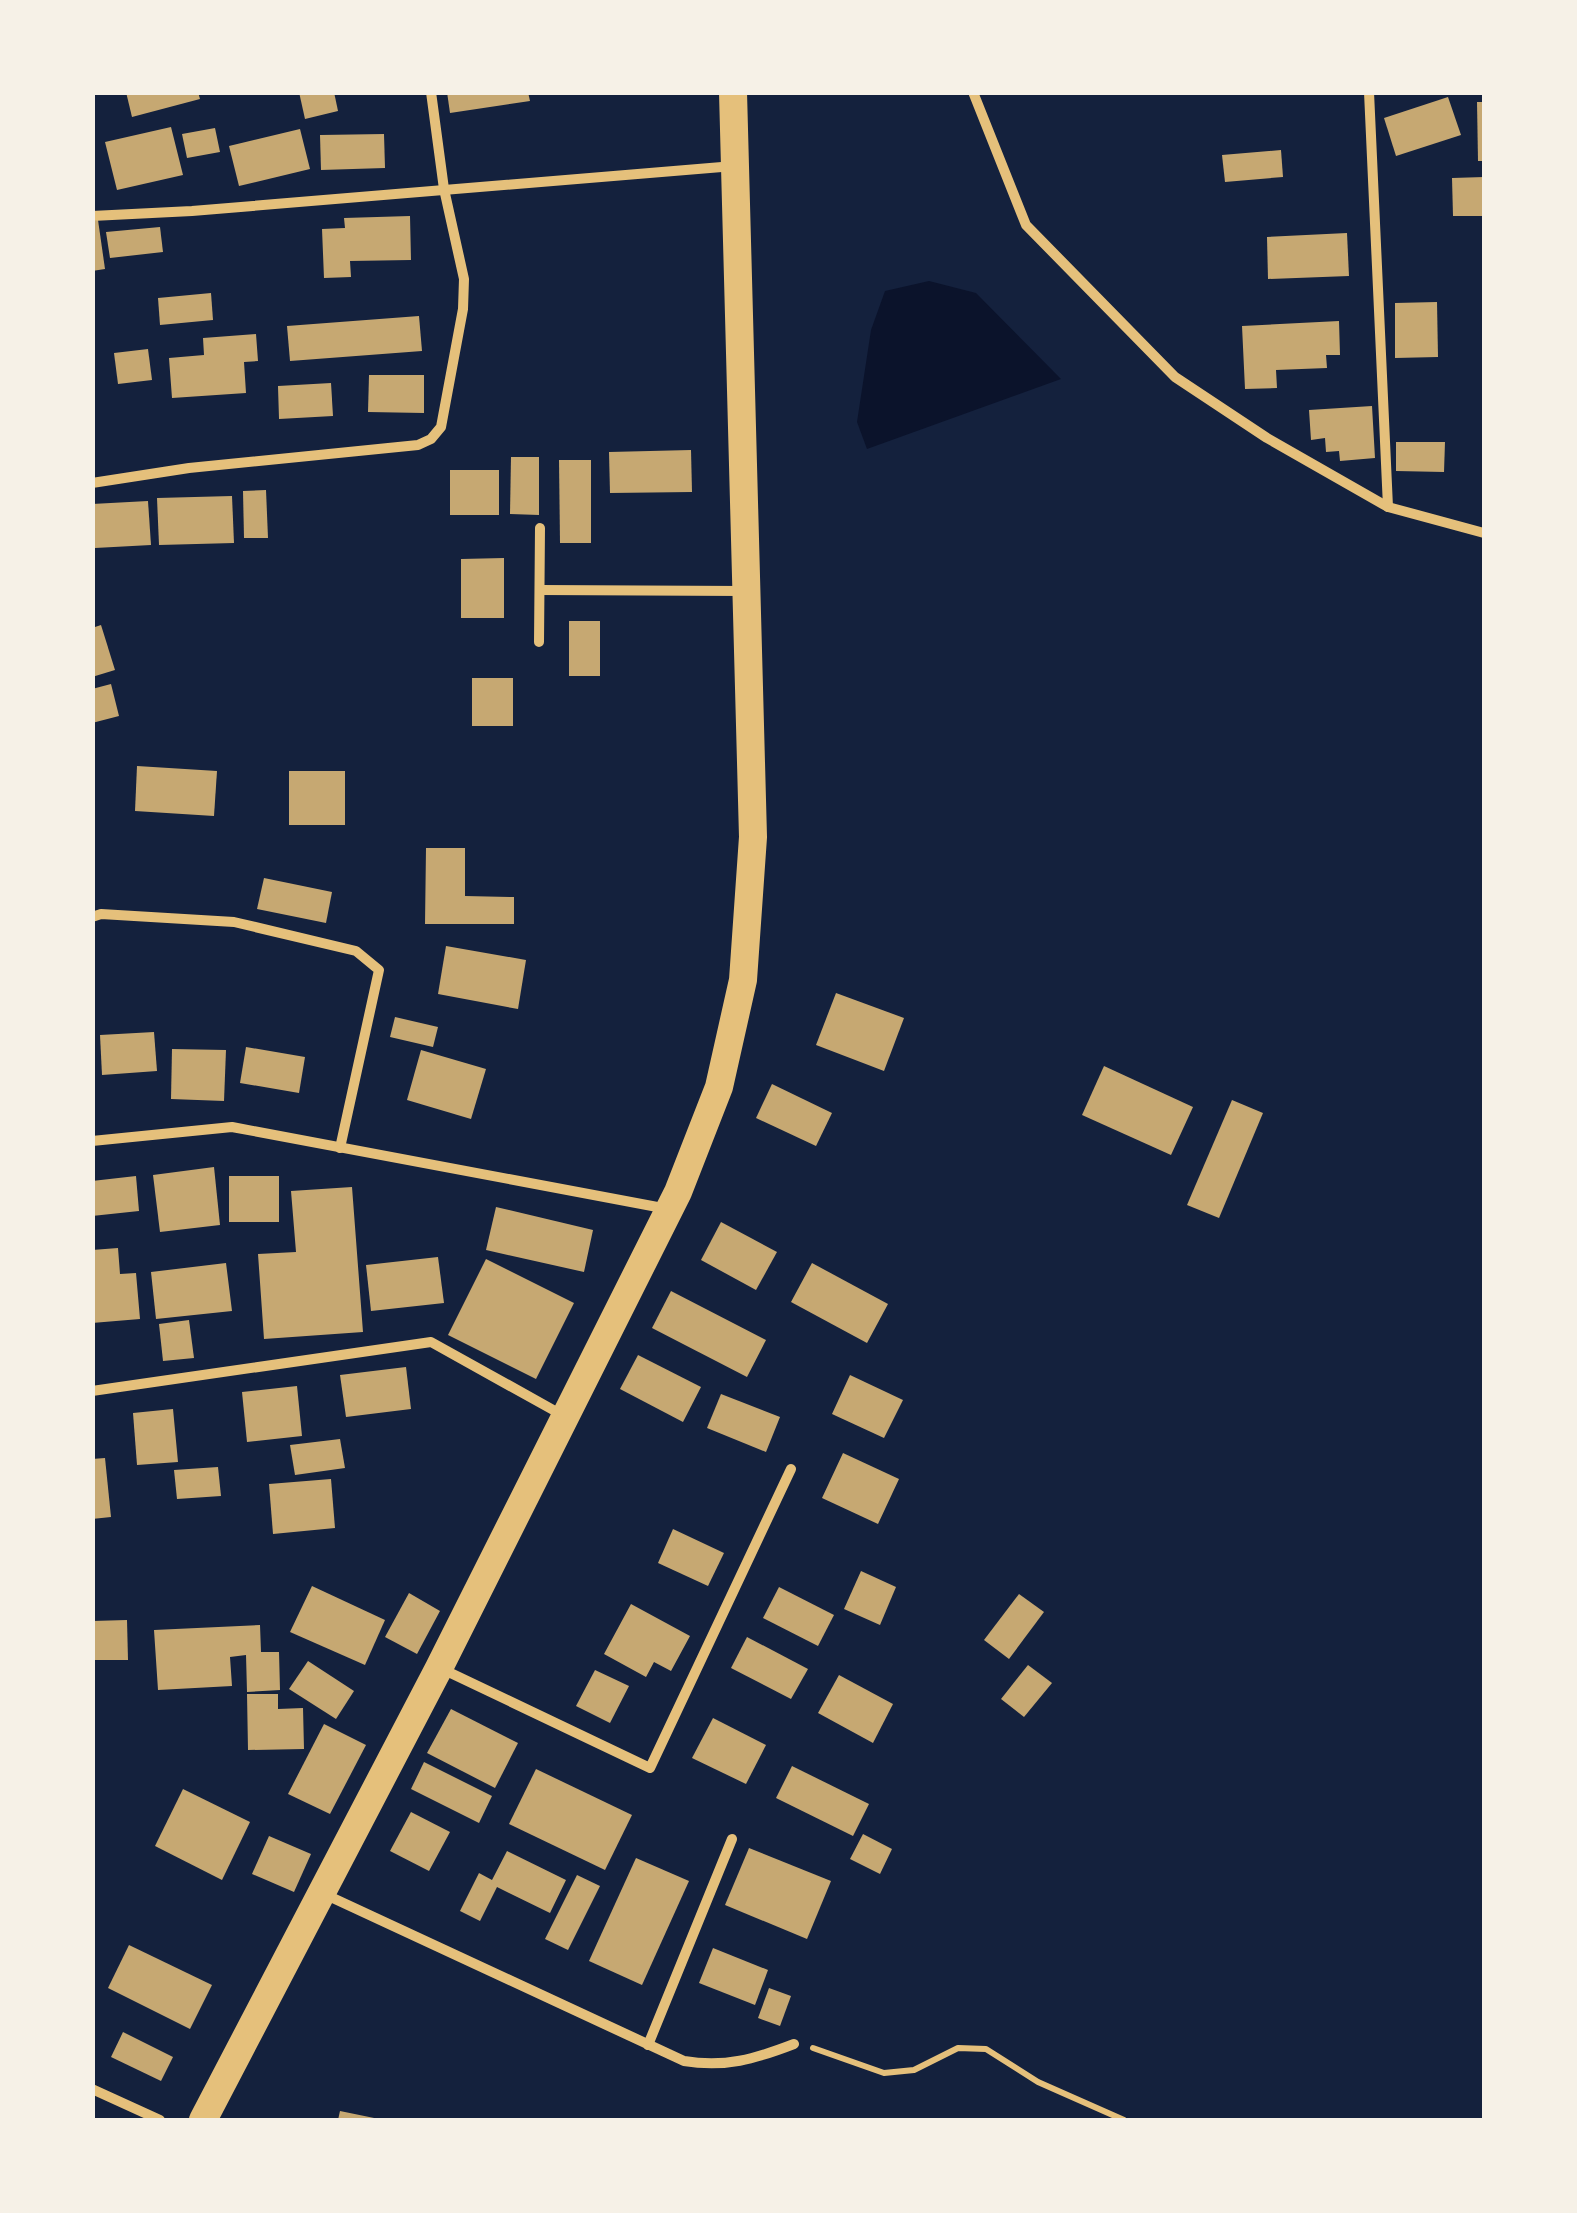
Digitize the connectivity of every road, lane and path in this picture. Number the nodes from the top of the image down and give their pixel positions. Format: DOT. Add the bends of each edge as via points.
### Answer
graph roads {
  1 [pos="431,92"];
  2 [pos="733,92"];
  3 [pos="973,92"];
  4 [pos="1369,92"];
  5 [pos="737,166"];
  6 [pos="444,190"];
  7 [pos="92,216"];
  8 [pos="92,483"];
  9 [pos="1388,508"];
  10 [pos="540,528"];
  11 [pos="1484,532"];
  12 [pos="540,590"];
  13 [pos="747,591"];
  14 [pos="540,642"];
  15 [pos="92,917"];
  16 [pos="92,1141"];
  17 [pos="340,1148"];
  18 [pos="669,1209"];
  19 [pos="92,1391"];
  20 [pos="565,1417"];
  21 [pos="792,1469"];
  22 [pos="440,1668"];
  23 [pos="732,1838"];
  24 [pos="322,1892"];
  25 [pos="794,2044"];
  26 [pos="648,2045"];
  27 [pos="92,2089"];
  28 [pos="160,2120"];
  29 [pos="203,2120"];
  30 [pos="1124,2120"];
  1 -- 6 [label="street"];
  2 -- 5 [label="highway"];
  3 -- 9 [label="street" via="1026,226 1175,377"];
  4 -- 9 [label="street"];
  5 -- 6 [label="street"];
  5 -- 13 [label="highway"];
  6 -- 7 [label="street"];
  6 -- 8 [label="street" via="464,280 463,309 441,427 431,439"];
  9 -- 11 [label="street"];
  10 -- 12 [label="street"];
  12 -- 13 [label="street"];
  12 -- 14 [label="street"];
  13 -- 18 [label="highway" via="753,837 743,980 719,1087"];
  15 -- 17 [label="street" via="234,922 356,951 379,970"];
  16 -- 17 [label="street" via="232,1127"];
  17 -- 18 [label="street"];
  18 -- 20 [label="highway"];
  19 -- 20 [label="street" via="431,1342"];
  20 -- 22 [label="highway"];
  21 -- 22 [label="street" via="650,1768"];
  22 -- 24 [label="highway"];
  23 -- 26 [label="street"];
  24 -- 26 [label="street"];
  24 -- 29 [label="highway"];
  25 -- 26 [label="street" via="738,2064 710,2066"];
  25 -- 30 [label="path" via="884,2073 914,2070 958,2048 986,2049 1038,2082"];
  27 -- 28 [label="street"];
}
